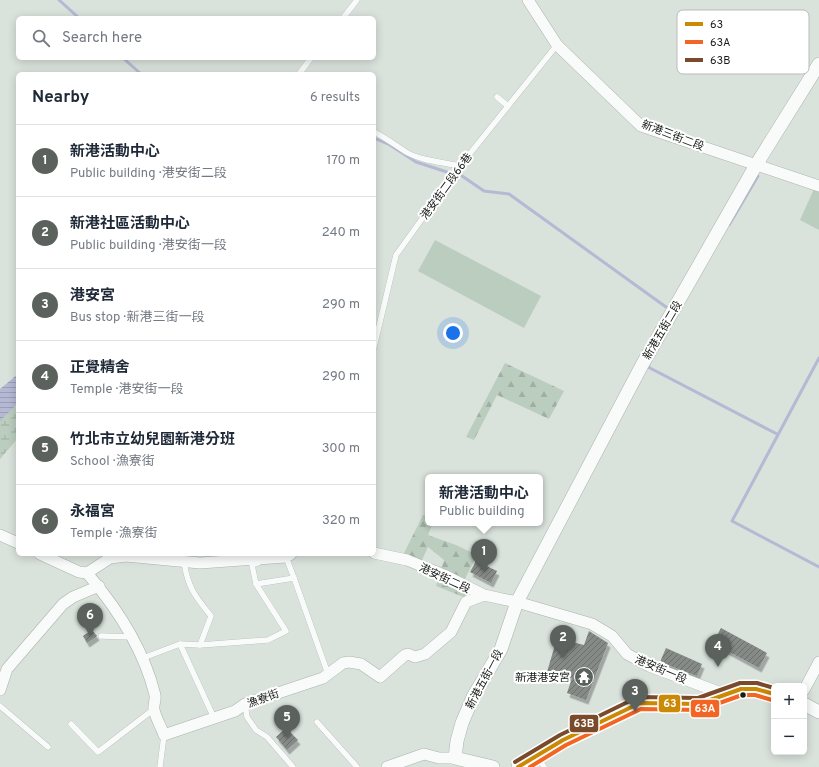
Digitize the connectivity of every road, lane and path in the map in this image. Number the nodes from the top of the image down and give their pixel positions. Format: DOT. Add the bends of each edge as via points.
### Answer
graph roads {
  1 [pos="357,0"];
  2 [pos="528,0"];
  3 [pos="345,16"];
  4 [pos="557,45"];
  5 [pos="310,60"];
  6 [pos="819,64"];
  7 [pos="300,72"];
  8 [pos="497,97"];
  9 [pos="508,106"];
  10 [pos="376,133"];
  11 [pos="756,165"];
  12 [pos="460,166"];
  13 [pos="819,186"];
  14 [pos="376,339"];
  15 [pos="0,535"];
  16 [pos="16,543"];
  17 [pos="376,553"];
  18 [pos="44,556"];
  19 [pos="147,556"];
  20 [pos="284,556"];
  21 [pos="289,556"];
  22 [pos="274,558"];
  23 [pos="184,562"];
  24 [pos="88,573"];
  25 [pos="294,578"];
  26 [pos="256,584"];
  27 [pos="99,586"];
  28 [pos="484,595"];
  29 [pos="517,602"];
  30 [pos="101,636"];
  31 [pos="132,637"];
  32 [pos="180,644"];
  33 [pos="200,645"];
  34 [pos="143,658"];
  35 [pos="819,662"];
  36 [pos="328,674"];
  37 [pos="807,684"];
  38 [pos="0,690"];
  39 [pos="771,693"];
  40 [pos="724,694"];
  41 [pos="245,704"];
  42 [pos="0,706"];
  43 [pos="807,706"];
  44 [pos="154,709"];
  45 [pos="819,712"];
  46 [pos="214,718"];
  47 [pos="317,722"];
  48 [pos="71,724"];
  49 [pos="164,735"];
  50 [pos="48,747"];
  51 [pos="537,756"];
  52 [pos="455,758"];
  53 [pos="160,767"];
  54 [pos="293,767"];
  55 [pos="356,767"];
  56 [pos="387,767"];
  57 [pos="493,767"];
  58 [pos="518,767"];
  59 [pos="544,767"];
  1 -- 3 [label="lane"];
  2 -- 4 [label="street, 新港三街二段"];
  4 -- 9 [label="lane, 港安街二段66巷"];
  4 -- 11 [label="street, 新港三街二段" via="642,126"];
  5 -- 7 [label="lane"];
  6 -- 11 [label="street, 新港五街二段"];
  8 -- 9 [label="lane"];
  9 -- 12 [label="lane, 港安街二段66巷"];
  10 -- 12 [label="lane" via="406,152"];
  11 -- 13 [label="street, 新港三街二段"];
  11 -- 29 [label="street, 新港五街二段" via="642,365"];
  12 -- 14 [label="lane, 港安街二段66巷" via="396,255"];
  15 -- 16 [label="street"];
  17 -- 28 [label="street, 港安街二段" via="408,560"];
  18 -- 24 [label="street" via="79,572"];
  19 -- 23 [label="street"];
  19 -- 24 [label="street" via="110,558"];
  20 -- 22 [label="street"];
  21 -- 25 [label="lane"];
  22 -- 23 [label="street"];
  22 -- 26 [label="lane" via="252,565"];
  23 -- 33 [label="lane" via="192,593 210,616"];
  24 -- 27 [label="street"];
  25 -- 26 [label="lane"];
  25 -- 36 [label="lane"];
  26 -- 33 [label="lane" via="286,631 268,640"];
  27 -- 31 [label="street"];
  27 -- 38 [label="street" via="73,597 64,604 7,669"];
  28 -- 29 [label="street, 港安街二段"];
  28 -- 36 [label="street, 漁寮街" via="466,602 451,632 421,656 405,655 380,677 355,662 343,663"];
  29 -- 40 [label="street, 港安街一段" via="592,624 612,636 627,654 649,666"];
  29 -- 52 [label="street, 新港五街一段" via="501,649 473,697 462,723"];
  30 -- 31 [label="lane"];
  31 -- 34 [label="street"];
  32 -- 33 [label="lane"];
  32 -- 34 [label="lane"];
  32 -- 46 [label="lane"];
  34 -- 44 [label="street" via="156,697"];
  35 -- 37 [label="street"];
  36 -- 41 [label="street, 漁寮街" via="323,678"];
  39 -- 40 [label="street" via="741,689"];
  40 -- 51 [label="street" via="699,704 640,703 563,740"];
  41 -- 46 [label="street, 漁寮街"];
  41 -- 54 [label="lane" via="247,717 256,730 268,737"];
  42 -- 50 [label="lane"];
  43 -- 45 [label="street"];
  44 -- 48 [label="lane" via="98,752"];
  44 -- 49 [label="street"];
  46 -- 49 [label="street, 漁寮街"];
  47 -- 55 [label="lane"];
  49 -- 53 [label="lane"];
  51 -- 58 [label="street"];
  51 -- 59 [label="lane"];
  52 -- 56 [label="street" via="439,758 424,754"];
  52 -- 57 [label="street"];
}
